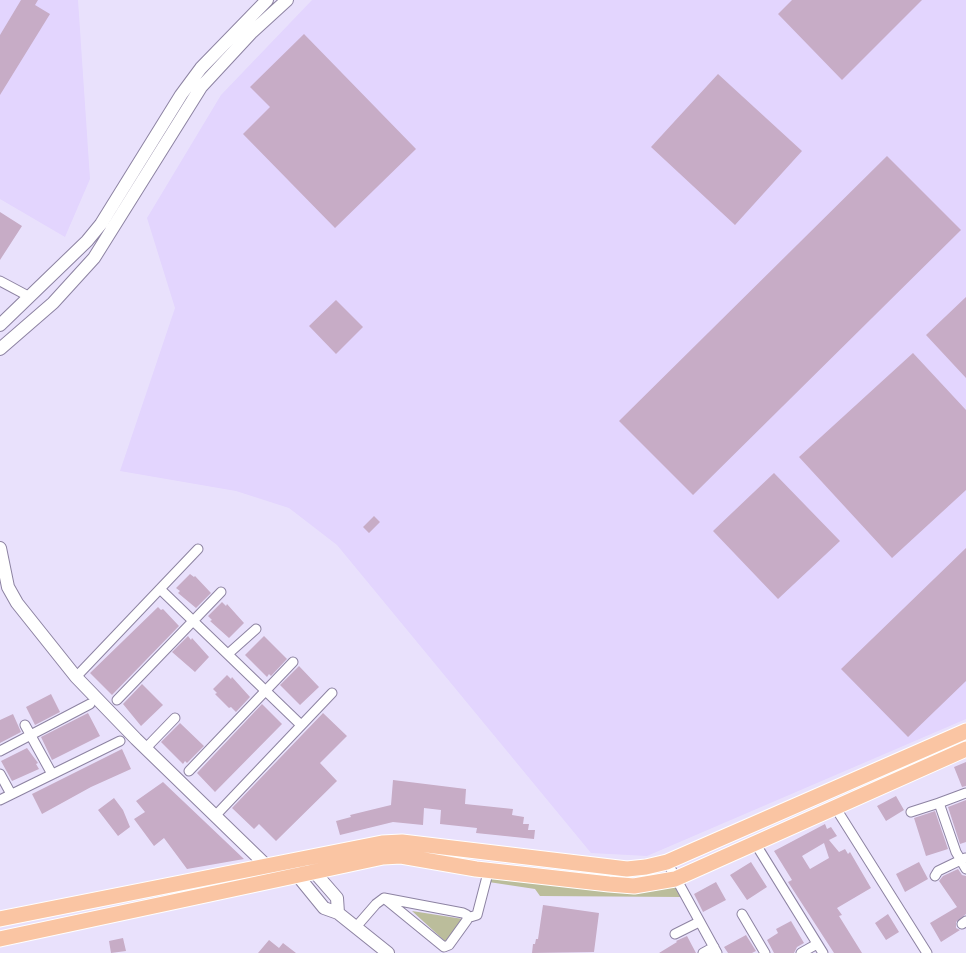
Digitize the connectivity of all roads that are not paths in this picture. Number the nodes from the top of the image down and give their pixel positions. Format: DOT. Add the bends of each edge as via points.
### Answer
graph roads {
  1 [pos="267,0"];
  2 [pos="287,0"];
  3 [pos="0,281"];
  4 [pos="30,297"];
  5 [pos="0,326"];
  6 [pos="0,349"];
  7 [pos="0,548"];
  8 [pos="198,549"];
  9 [pos="160,589"];
  10 [pos="221,592"];
  11 [pos="193,622"];
  12 [pos="256,629"];
  13 [pos="228,654"];
  14 [pos="293,662"];
  15 [pos="76,677"];
  16 [pos="266,691"];
  17 [pos="332,693"];
  18 [pos="117,700"];
  19 [pos="90,704"];
  20 [pos="175,717"];
  21 [pos="25,725"];
  22 [pos="301,725"];
  23 [pos="966,731"];
  24 [pos="30,736"];
  25 [pos="120,741"];
  26 [pos="146,748"];
  27 [pos="966,749"];
  28 [pos="0,751"];
  29 [pos="189,771"];
  30 [pos="0,774"];
  31 [pos="52,774"];
  32 [pos="966,793"];
  33 [pos="11,794"];
  34 [pos="0,800"];
  35 [pos="939,803"];
  36 [pos="835,807"];
  37 [pos="911,812"];
  38 [pos="216,815"];
  39 [pos="755,843"];
  40 [pos="303,859"];
  41 [pos="286,862"];
  42 [pos="667,862"];
  43 [pos="964,862"];
  44 [pos="267,865"];
  45 [pos="489,869"];
  46 [pos="314,872"];
  47 [pos="297,876"];
  48 [pos="935,876"];
  49 [pos="279,879"];
  50 [pos="675,879"];
  51 [pos="384,898"];
  52 [pos="338,913"];
  53 [pos="742,914"];
  54 [pos="467,918"];
  55 [pos="0,919"];
  56 [pos="699,922"];
  57 [pos="356,927"];
  58 [pos="675,934"];
  59 [pos="0,939"];
  60 [pos="820,949"];
  61 [pos="715,950"];
  62 [pos="763,952"];
  63 [pos="388,953"];
  64 [pos="703,953"];
  65 [pos="801,953"];
  66 [pos="927,953"];
  1 -- 4 [label="street" via="196,74 101,224"];
  2 -- 6 [label="street" via="201,87 94,258 53,303"];
  3 -- 4 [label="street"];
  4 -- 5 [label="street"];
  7 -- 15 [label="street" via="8,587 17,603"];
  8 -- 9 [label="street"];
  9 -- 11 [label="street"];
  9 -- 15 [label="street"];
  10 -- 11 [label="street"];
  11 -- 13 [label="street"];
  11 -- 18 [label="street"];
  12 -- 13 [label="street"];
  13 -- 16 [label="street"];
  14 -- 16 [label="street"];
  15 -- 26 [label="street"];
  16 -- 22 [label="street"];
  16 -- 29 [label="street"];
  17 -- 22 [label="street"];
  19 -- 24 [label="street"];
  20 -- 26 [label="street"];
  21 -- 24 [label="street"];
  22 -- 38 [label="street"];
  23 -- 42 [label="main road"];
  24 -- 28 [label="street"];
  24 -- 31 [label="street"];
  25 -- 31 [label="street"];
  26 -- 38 [label="street"];
  27 -- 36 [label="main road"];
  30 -- 33 [label="street"];
  31 -- 33 [label="street"];
  32 -- 35 [label="street"];
  33 -- 34 [label="street"];
  35 -- 37 [label="street"];
  35 -- 43 [label="street"];
  36 -- 39 [label="main road"];
  36 -- 66 [label="street"];
  38 -- 44 [label="street"];
  39 -- 50 [label="main road"];
  39 -- 60 [label="street"];
  40 -- 41 [label="main road"];
  40 -- 42 [label="main road" via="402,842 627,869"];
  40 -- 46 [label="street"];
  41 -- 44 [label="main road"];
  41 -- 47 [label="street"];
  42 -- 50 [label="street"];
  43 -- 48 [label="street" via="938,871"];
  44 -- 49 [label="street"];
  44 -- 55 [label="main road"];
  45 -- 46 [label="main road" via="383,856"];
  45 -- 50 [label="main road" via="634,886"];
  45 -- 54 [label="street" via="477,915"];
  46 -- 47 [label="main road"];
  46 -- 52 [label="street" via="337,898"];
  47 -- 49 [label="main road"];
  47 -- 52 [label="street" via="324,908"];
  49 -- 59 [label="main road"];
  50 -- 56 [label="street"];
  51 -- 54 [label="street" via="463,913"];
  51 -- 54 [label="street" via="447,948"];
  51 -- 57 [label="street"];
  52 -- 57 [label="street"];
  53 -- 62 [label="street"];
  56 -- 58 [label="street"];
  56 -- 61 [label="street"];
  57 -- 63 [label="street"];
  60 -- 65 [label="street"];
  61 -- 64 [label="street"];
}
